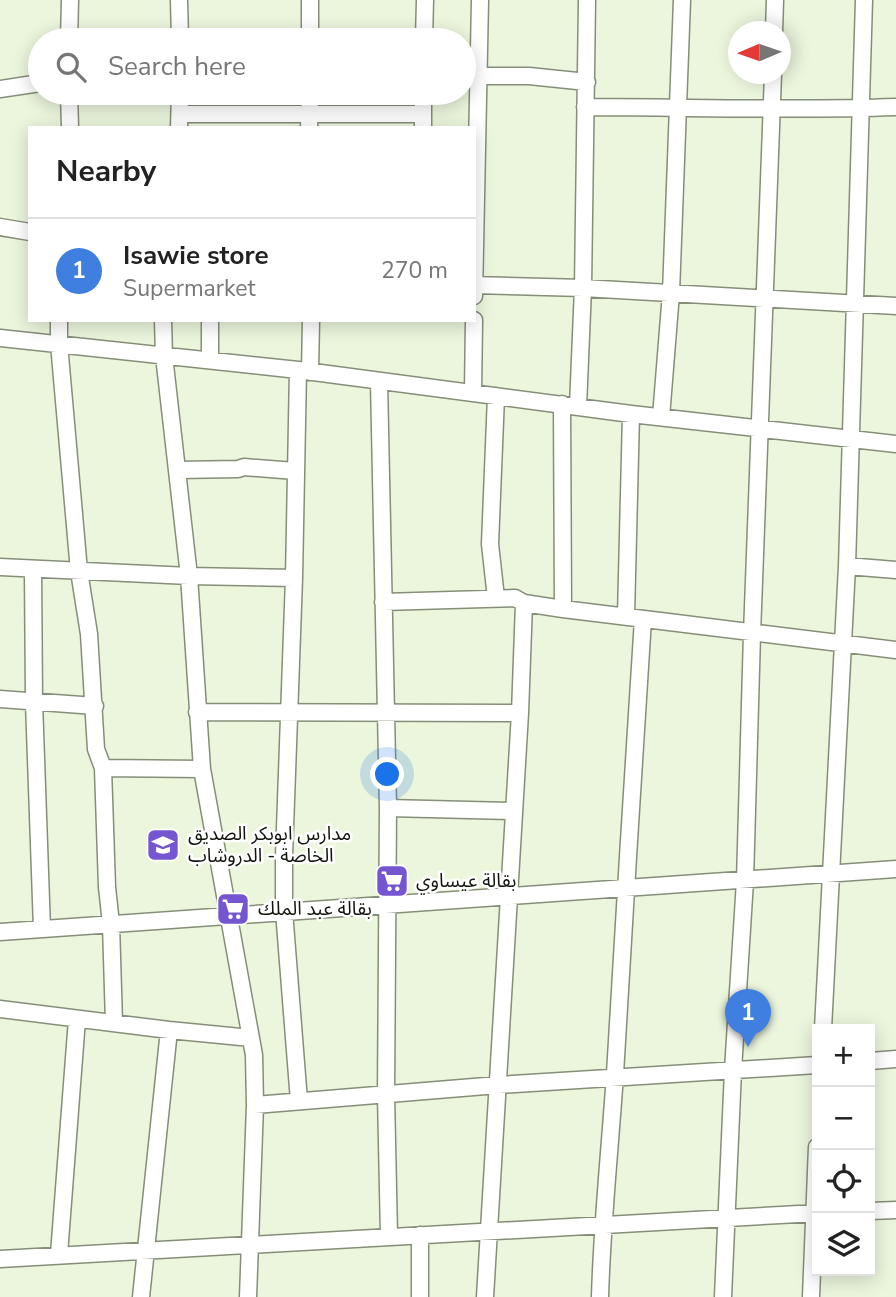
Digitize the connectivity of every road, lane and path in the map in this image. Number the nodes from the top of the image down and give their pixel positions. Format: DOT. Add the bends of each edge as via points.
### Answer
graph roads {
  1 [pos="70,0"];
  2 [pos="179,0"];
  3 [pos="310,0"];
  4 [pos="425,0"];
  5 [pos="480,0"];
  6 [pos="587,0"];
  7 [pos="682,0"];
  8 [pos="775,0"];
  9 [pos="864,0"];
  10 [pos="774,21"];
  11 [pos="69,28"];
  12 [pos="180,28"];
  13 [pos="310,28"];
  14 [pos="424,28"];
  15 [pos="476,38"];
  16 [pos="476,76"];
  17 [pos="587,82"];
  18 [pos="773,84"];
  19 [pos="28,85"];
  20 [pos="0,89"];
  21 [pos="69,105"];
  22 [pos="472,105"];
  23 [pos="585,107"];
  24 [pos="678,107"];
  25 [pos="896,107"];
  26 [pos="861,108"];
  27 [pos="772,109"];
  28 [pos="309,120"];
  29 [pos="179,121"];
  30 [pos="423,121"];
  31 [pos="70,126"];
  32 [pos="472,126"];
  33 [pos="0,227"];
  34 [pos="28,232"];
  35 [pos="476,285"];
  36 [pos="583,288"];
  37 [pos="671,293"];
  38 [pos="766,299"];
  39 [pos="856,303"];
  40 [pos="896,306"];
  41 [pos="59,322"];
  42 [pos="163,322"];
  43 [pos="210,322"];
  44 [pos="311,322"];
  45 [pos="474,322"];
  46 [pos="0,338"];
  47 [pos="59,344"];
  48 [pos="164,356"];
  49 [pos="210,360"];
  50 [pos="304,371"];
  51 [pos="379,382"];
  52 [pos="473,393"];
  53 [pos="496,396"];
  54 [pos="570,405"];
  55 [pos="631,414"];
  56 [pos="661,417"];
  57 [pos="759,429"];
  58 [pos="851,439"];
  59 [pos="896,444"];
  60 [pos="178,470"];
  61 [pos="295,471"];
  62 [pos="847,566"];
  63 [pos="0,567"];
  64 [pos="33,569"];
  65 [pos="896,570"];
  66 [pos="79,571"];
  67 [pos="188,576"];
  68 [pos="294,578"];
  69 [pos="496,598"];
  70 [pos="383,602"];
  71 [pos="524,603"];
  72 [pos="563,609"];
  73 [pos="626,616"];
  74 [pos="643,619"];
  75 [pos="752,634"];
  76 [pos="842,644"];
  77 [pos="896,650"];
  78 [pos="0,699"];
  79 [pos="34,702"];
  80 [pos="95,705"];
  81 [pos="385,711"];
  82 [pos="197,712"];
  83 [pos="289,713"];
  84 [pos="520,713"];
  85 [pos="103,768"];
  86 [pos="202,769"];
  87 [pos="387,808"];
  88 [pos="513,811"];
  89 [pos="896,869"];
  90 [pos="831,873"];
  91 [pos="745,881"];
  92 [pos="624,889"];
  93 [pos="509,896"];
  94 [pos="386,906"];
  95 [pos="285,911"];
  96 [pos="229,916"];
  97 [pos="111,924"];
  98 [pos="42,929"];
  99 [pos="0,932"];
  100 [pos="0,1009"];
  101 [pos="77,1019"];
  102 [pos="114,1023"];
  103 [pos="823,1024"];
  104 [pos="169,1030"];
  105 [pos="251,1038"];
  106 [pos="896,1059"];
  107 [pos="875,1061"];
  108 [pos="812,1065"];
  109 [pos="733,1070"];
  110 [pos="614,1077"];
  111 [pos="498,1085"];
  112 [pos="386,1095"];
  113 [pos="299,1101"];
  114 [pos="255,1105"];
  115 [pos="896,1210"];
  116 [pos="875,1211"];
  117 [pos="812,1213"];
  118 [pos="726,1217"];
  119 [pos="602,1225"];
  120 [pos="488,1231"];
  121 [pos="420,1235"];
  122 [pos="389,1236"];
  123 [pos="251,1245"];
  124 [pos="146,1250"];
  125 [pos="60,1254"];
  126 [pos="0,1259"];
  127 [pos="812,1276"];
  128 [pos="141,1297"];
  129 [pos="248,1297"];
  130 [pos="420,1297"];
  131 [pos="485,1297"];
  132 [pos="600,1297"];
  133 [pos="723,1297"];
  134 [pos="811,1297"];
  1 -- 11 [label="street"];
  2 -- 12 [label="street"];
  3 -- 13 [label="street"];
  4 -- 14 [label="street"];
  5 -- 15 [label="street"];
  6 -- 17 [label="street"];
  7 -- 24 [label="street"];
  8 -- 10 [label="street"];
  9 -- 26 [label="street"];
  16 -- 17 [label="street"];
  17 -- 23 [label="street"];
  18 -- 27 [label="street"];
  19 -- 20 [label="street"];
  21 -- 31 [label="street"];
  22 -- 32 [label="street"];
  23 -- 24 [label="street"];
  23 -- 36 [label="street"];
  24 -- 27 [label="street"];
  24 -- 37 [label="street"];
  25 -- 26 [label="street"];
  26 -- 27 [label="street"];
  26 -- 39 [label="street"];
  27 -- 38 [label="street"];
  28 -- 29 [label="street"];
  28 -- 30 [label="street"];
  33 -- 34 [label="street"];
  35 -- 36 [label="street"];
  36 -- 37 [label="street"];
  36 -- 54 [label="street"];
  37 -- 38 [label="street"];
  37 -- 56 [label="street"];
  38 -- 39 [label="street"];
  38 -- 57 [label="street"];
  39 -- 40 [label="street"];
  39 -- 58 [label="street"];
  41 -- 47 [label="street"];
  42 -- 48 [label="street"];
  43 -- 49 [label="street"];
  44 -- 50 [label="street"];
  45 -- 52 [label="street"];
  46 -- 47 [label="street"];
  47 -- 48 [label="street"];
  47 -- 66 [label="street"];
  48 -- 49 [label="street"];
  48 -- 60 [label="street"];
  49 -- 50 [label="street"];
  50 -- 51 [label="street"];
  50 -- 61 [label="street"];
  51 -- 52 [label="street"];
  51 -- 70 [label="street"];
  52 -- 53 [label="street"];
  53 -- 54 [label="street"];
  53 -- 69 [label="street" via="490,544"];
  54 -- 55 [label="street"];
  54 -- 72 [label="street"];
  55 -- 56 [label="street"];
  55 -- 73 [label="street"];
  56 -- 57 [label="street"];
  57 -- 58 [label="street"];
  57 -- 75 [label="street"];
  58 -- 59 [label="street"];
  58 -- 62 [label="street"];
  60 -- 61 [label="street" via="244,467"];
  60 -- 67 [label="street"];
  61 -- 68 [label="street"];
  62 -- 65 [label="street"];
  62 -- 76 [label="street"];
  63 -- 64 [label="street"];
  64 -- 66 [label="street"];
  64 -- 79 [label="street"];
  66 -- 67 [label="street"];
  66 -- 80 [label="street"];
  67 -- 68 [label="street"];
  67 -- 82 [label="street"];
  68 -- 83 [label="street"];
  69 -- 70 [label="street"];
  69 -- 71 [label="street"];
  70 -- 81 [label="street"];
  71 -- 72 [label="street"];
  71 -- 84 [label="street"];
  72 -- 73 [label="street"];
  73 -- 74 [label="street"];
  74 -- 75 [label="street"];
  74 -- 92 [label="street"];
  75 -- 76 [label="street"];
  75 -- 91 [label="street"];
  76 -- 77 [label="street"];
  76 -- 90 [label="street"];
  78 -- 79 [label="street"];
  79 -- 80 [label="street"];
  79 -- 98 [label="street"];
  80 -- 85 [label="street" via="96,748"];
  81 -- 83 [label="street"];
  81 -- 84 [label="street"];
  81 -- 87 [label="street"];
  82 -- 83 [label="street"];
  82 -- 86 [label="street"];
  83 -- 95 [label="street"];
  84 -- 88 [label="street"];
  85 -- 86 [label="street"];
  85 -- 97 [label="street"];
  86 -- 96 [label="street"];
  87 -- 88 [label="street"];
  87 -- 94 [label="street"];
  88 -- 93 [label="street"];
  89 -- 90 [label="street"];
  90 -- 91 [label="street"];
  90 -- 103 [label="street"];
  91 -- 92 [label="street"];
  91 -- 109 [label="street"];
  92 -- 93 [label="street"];
  92 -- 110 [label="street"];
  93 -- 94 [label="street"];
  93 -- 111 [label="street"];
  94 -- 95 [label="street"];
  94 -- 112 [label="street"];
  95 -- 96 [label="street"];
  95 -- 113 [label="street"];
  96 -- 97 [label="street"];
  96 -- 105 [label="street"];
  97 -- 98 [label="street"];
  97 -- 102 [label="street"];
  98 -- 99 [label="street"];
  100 -- 101 [label="street"];
  101 -- 102 [label="street"];
  101 -- 125 [label="street"];
  102 -- 104 [label="street"];
  104 -- 105 [label="street"];
  104 -- 124 [label="street"];
  105 -- 114 [label="street"];
  106 -- 107 [label="street"];
  108 -- 109 [label="street"];
  109 -- 110 [label="street"];
  109 -- 118 [label="street"];
  110 -- 111 [label="street"];
  110 -- 119 [label="street"];
  111 -- 112 [label="street"];
  111 -- 120 [label="street"];
  112 -- 113 [label="street"];
  112 -- 122 [label="street"];
  113 -- 114 [label="street"];
  114 -- 123 [label="street"];
  115 -- 116 [label="street"];
  117 -- 118 [label="street"];
  118 -- 119 [label="street"];
  118 -- 133 [label="street"];
  119 -- 120 [label="street"];
  119 -- 132 [label="street"];
  120 -- 121 [label="street"];
  120 -- 131 [label="street"];
  121 -- 122 [label="street"];
  121 -- 130 [label="street"];
  122 -- 123 [label="street"];
  123 -- 124 [label="street"];
  123 -- 129 [label="street"];
  124 -- 125 [label="street"];
  124 -- 128 [label="street"];
  125 -- 126 [label="street"];
  127 -- 134 [label="street"];
}
